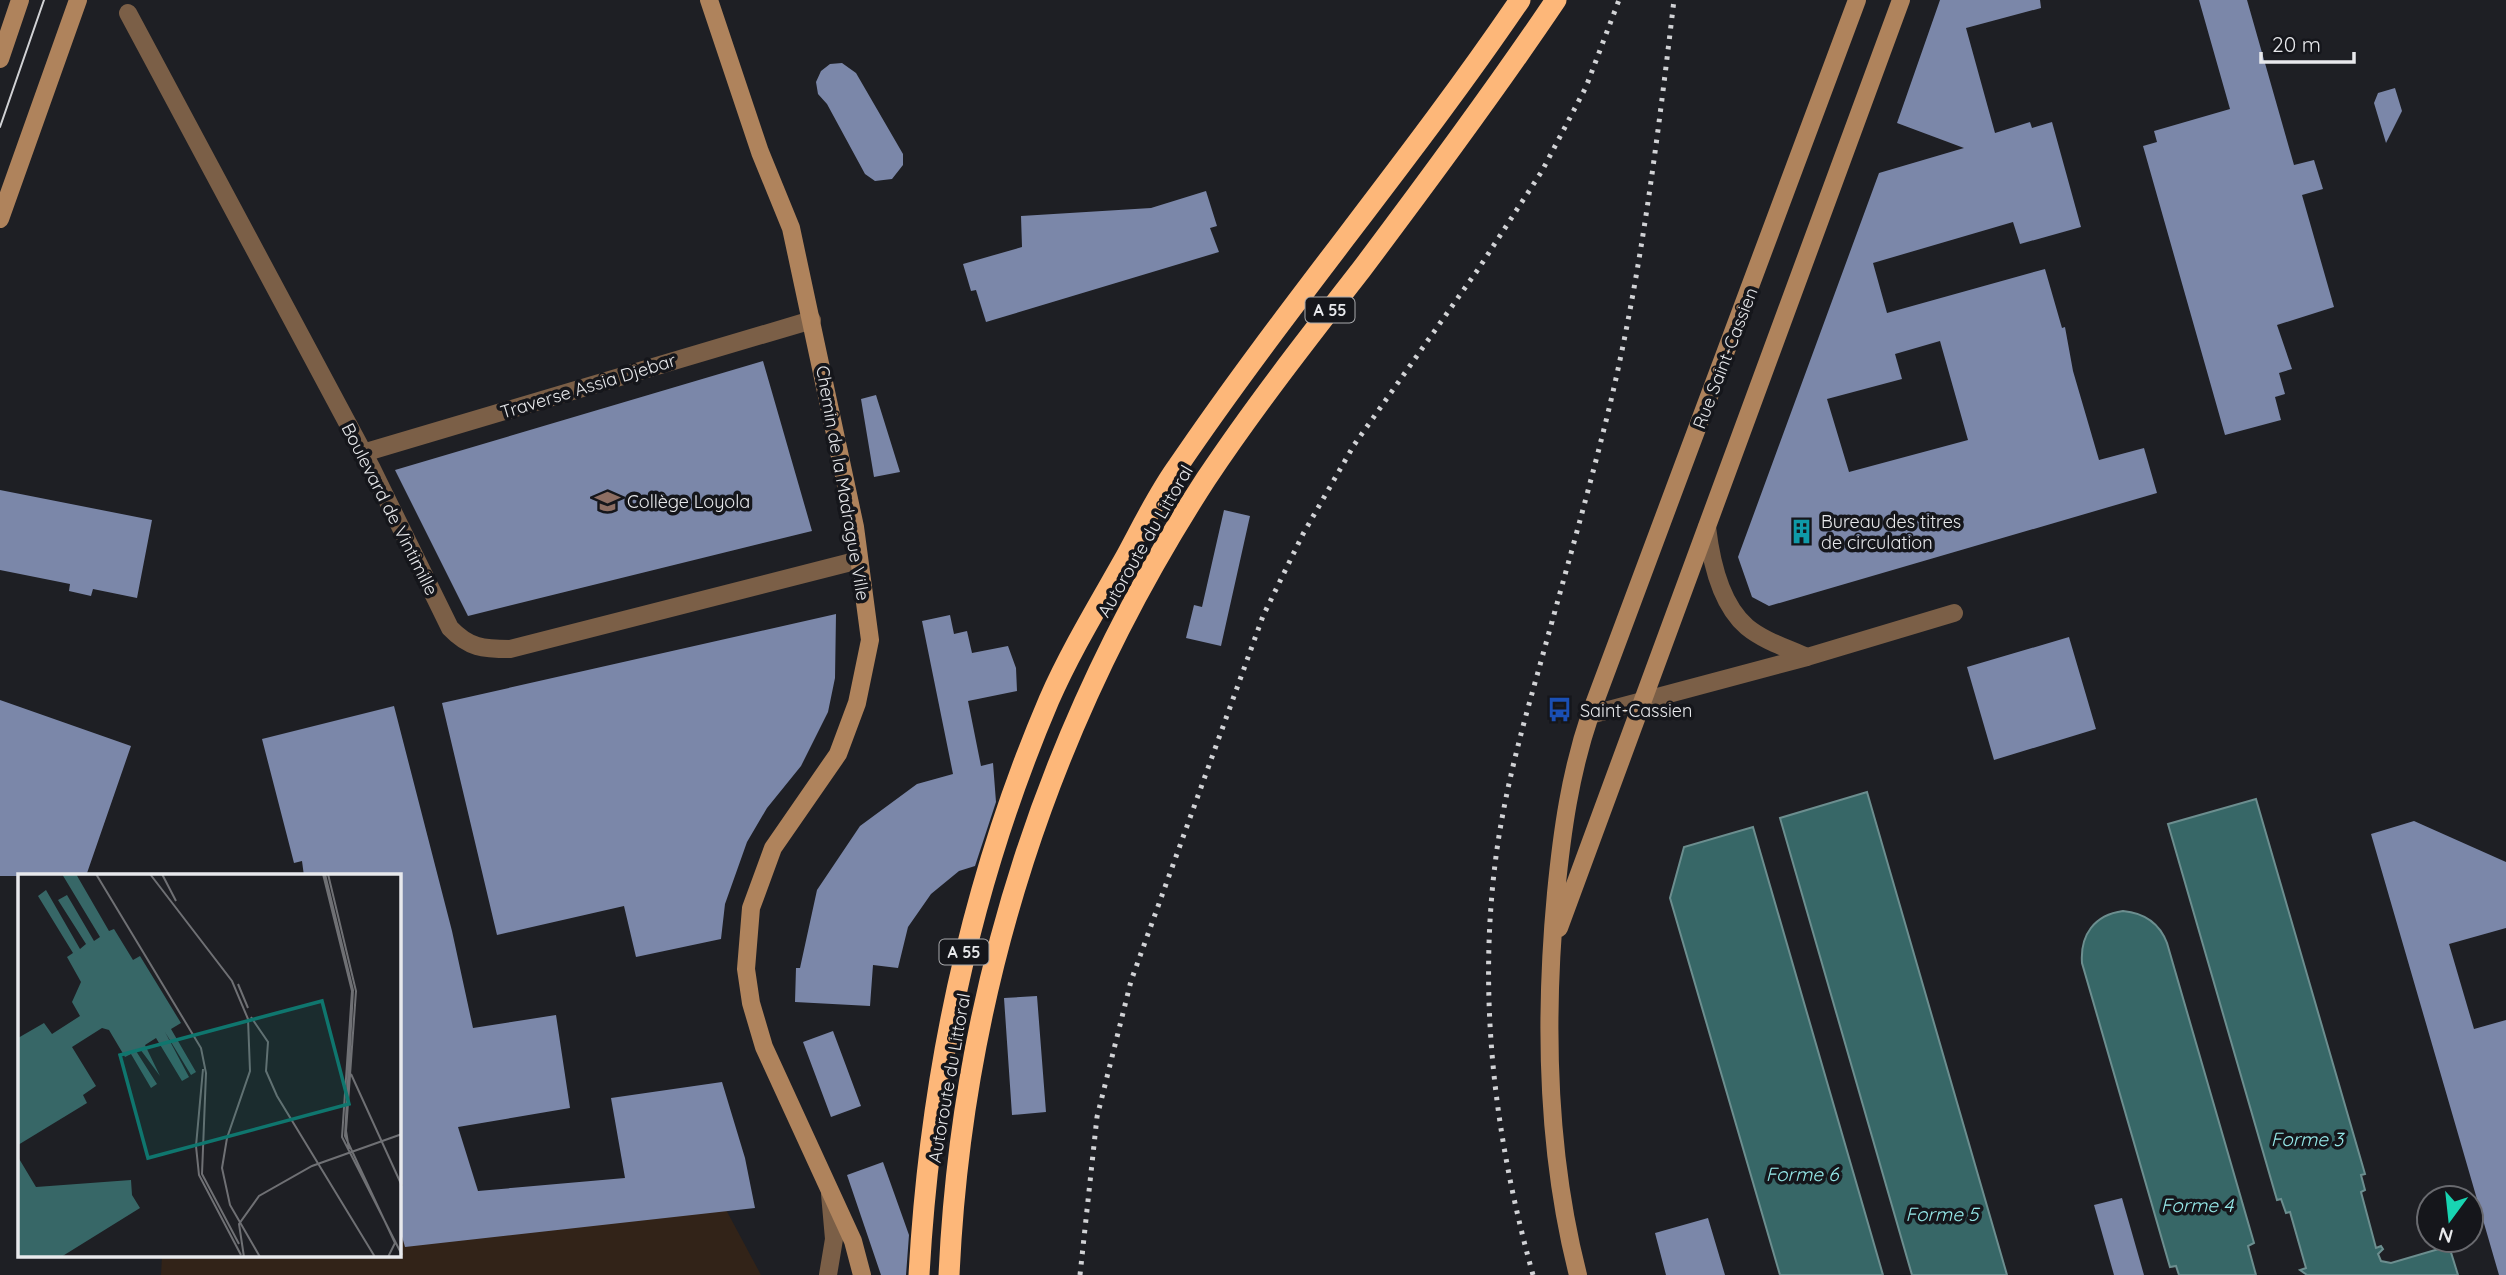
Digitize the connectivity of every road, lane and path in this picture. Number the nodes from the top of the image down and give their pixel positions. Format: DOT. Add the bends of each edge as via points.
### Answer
graph roads {
  1 [pos="20,0"];
  2 [pos="78,0"];
  3 [pos="709,0"];
  4 [pos="1520,0"];
  5 [pos="1556,0"];
  6 [pos="1857,0"];
  7 [pos="1900,0"];
  8 [pos="128,13"];
  9 [pos="0,59"];
  10 [pos="6,187"];
  11 [pos="0,219"];
  12 [pos="812,320"];
  13 [pos="363,453"];
  14 [pos="1707,527"];
  15 [pos="859,560"];
  16 [pos="1954,613"];
  17 [pos="1807,657"];
  18 [pos="1644,702"];
  19 [pos="1590,715"];
  20 [pos="1551,948"];
  21 [pos="830,1194"];
  22 [pos="828,1275"];
  23 [pos="862,1275"];
  24 [pos="919,1275"];
  25 [pos="948,1275"];
  26 [pos="1578,1275"];
  1 -- 9 [label="street"];
  2 -- 10 [label="street"];
  3 -- 12 [label="street, Chemin de la Madrague Ville" via="791,229"];
  4 -- 24 [label="highway, Autoroute du Littoral / A 55" via="1461,87 1175,469 1051,697 1013,791 959,970 924,1182"];
  5 -- 25 [label="highway, Autoroute du Littoral / A 55" via="1494,92 1207,478 1119,629 1041,804 1007,907 964,1106"];
  6 -- 19 [label="street, Rue Saint-Cassien"];
  7 -- 14 [label="street"];
  8 -- 13 [label="street, Boulevard de Vintimille"];
  10 -- 11 [label="street"];
  12 -- 13 [label="street, Traverse Assia Djebar"];
  12 -- 15 [label="street, Chemin de la Madrague Ville"];
  13 -- 15 [label="street, Boulevard de Vintimille" via="450,628 461,640 480,649 510,649"];
  14 -- 17 [label="street" via="1710,559 1737,617 1760,636"];
  14 -- 18 [label="street"];
  15 -- 21 [label="street, Chemin de la Madrague Ville" via="870,640 857,702 838,754 774,848 751,908 747,969 764,1047"];
  16 -- 17 [label="street"];
  17 -- 18 [label="street"];
  18 -- 19 [label="street"];
  18 -- 20 [label="street"];
  19 -- 20 [label="street, Rue Saint-Cassien" via="1565,804"];
  20 -- 26 [label="street, Rue Saint-Cassien" via="1549,1107"];
  21 -- 22 [label="street" via="834,1239"];
  21 -- 23 [label="street, Chemin de la Madrague Ville" via="853,1241"];
}
